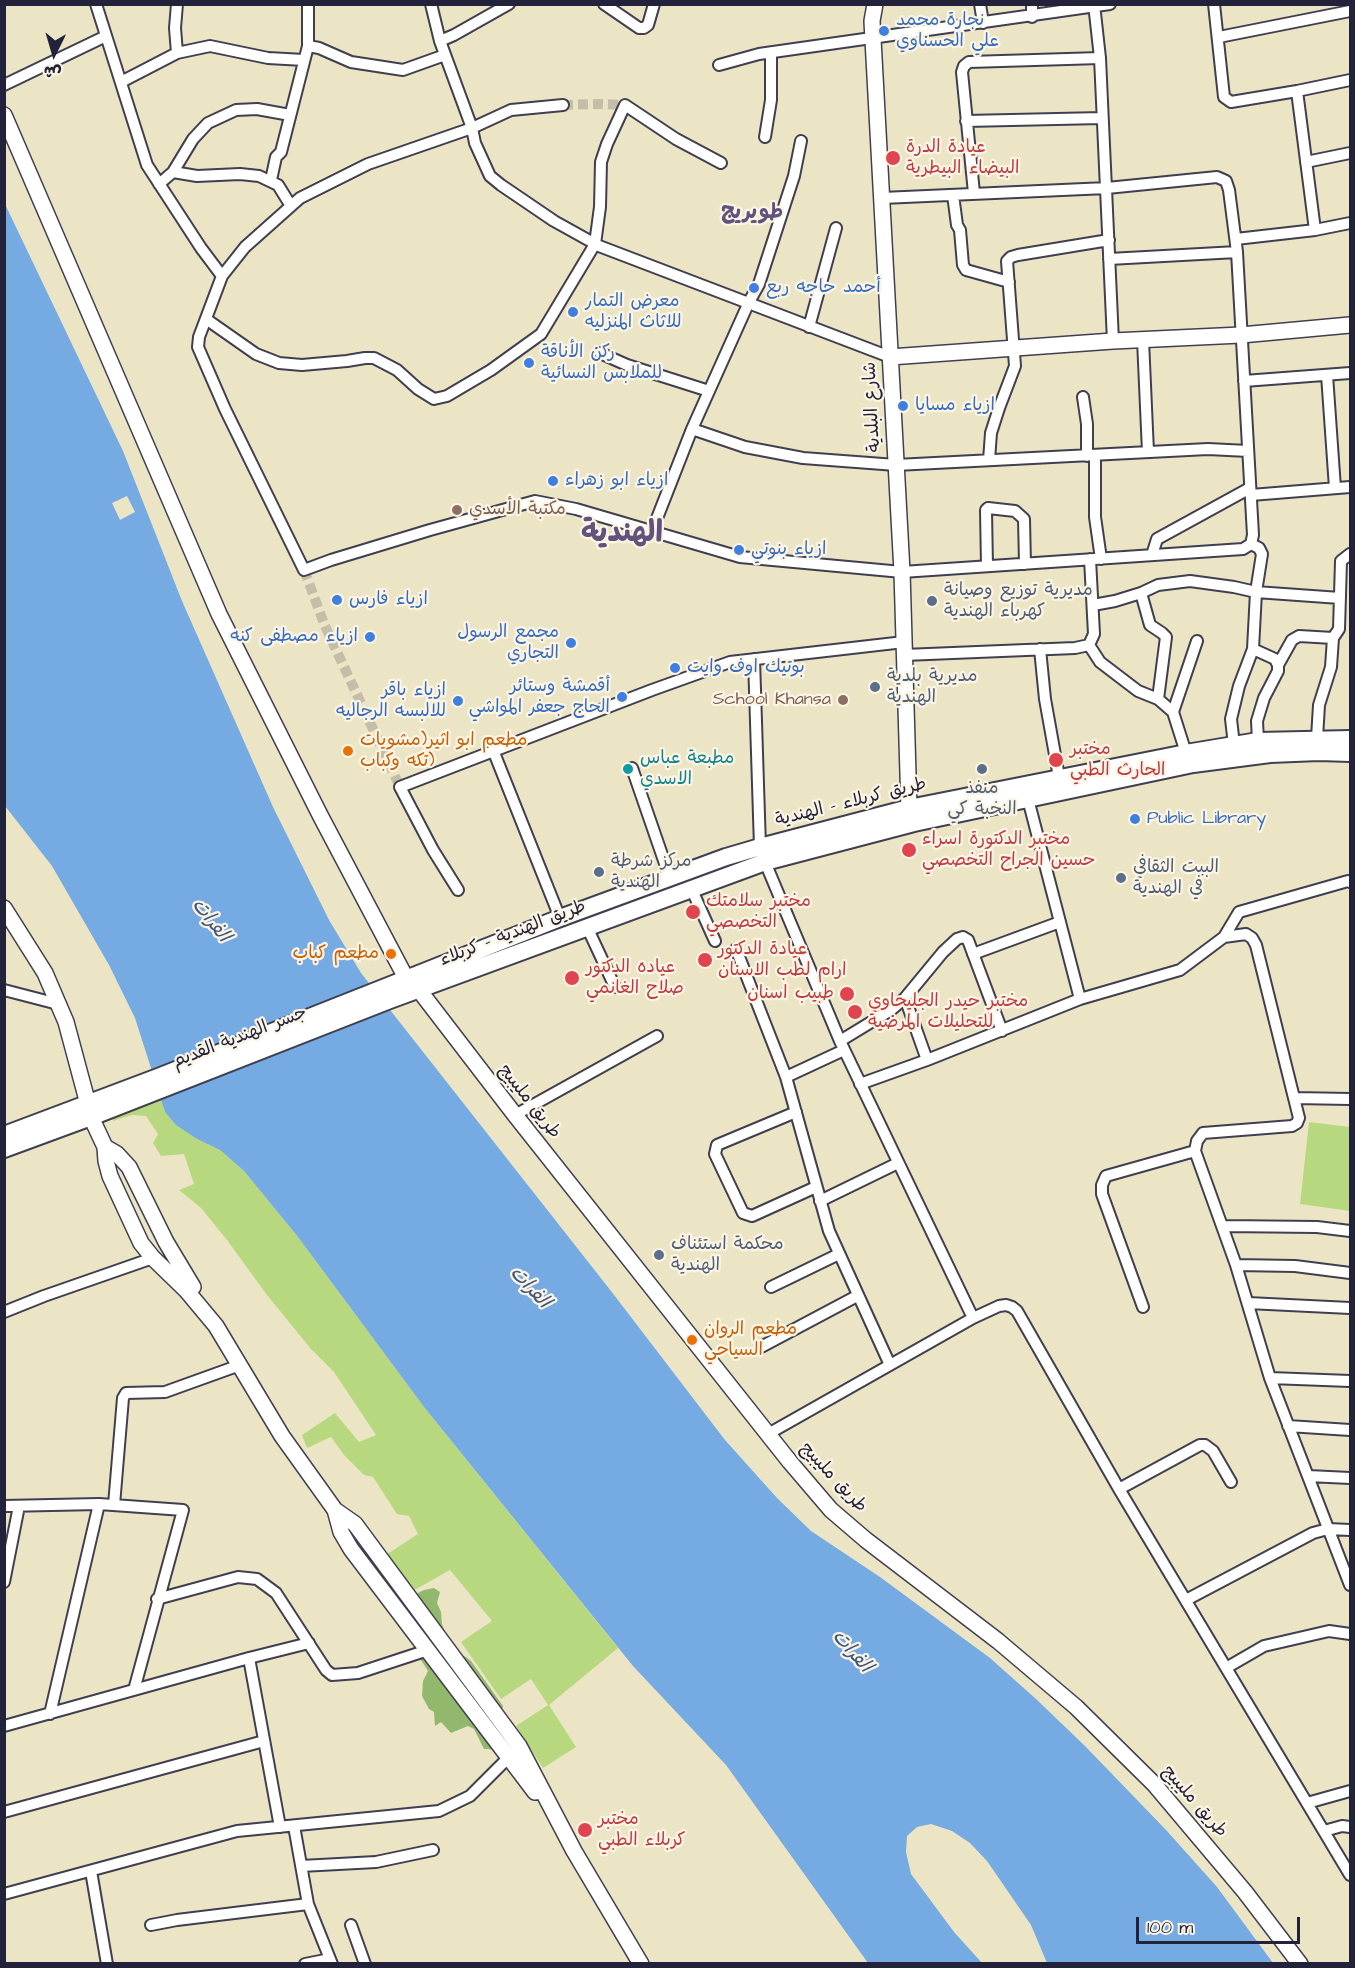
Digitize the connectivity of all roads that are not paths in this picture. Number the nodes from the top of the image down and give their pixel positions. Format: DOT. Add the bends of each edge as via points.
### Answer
graph roads {
  1 [pos="96,4"];
  2 [pos="177,4"];
  3 [pos="431,4"];
  4 [pos="509,4"];
  5 [pos="604,4"];
  6 [pos="654,4"];
  7 [pos="875,4"];
  8 [pos="980,4"];
  9 [pos="1032,4"];
  10 [pos="1110,4"];
  11 [pos="1214,4"];
  12 [pos="309,5"];
  13 [pos="1094,5"];
  14 [pos="1328,10"];
  15 [pos="1350,11"];
  16 [pos="1032,17"];
  17 [pos="983,23"];
  18 [pos="106,36"];
  19 [pos="1219,37"];
  20 [pos="873,39"];
  21 [pos="440,41"];
  22 [pos="308,46"];
  23 [pos="177,52"];
  24 [pos="771,53"];
  25 [pos="445,55"];
  26 [pos="1100,58"];
  27 [pos="304,60"];
  28 [pos="719,65"];
  29 [pos="1350,80"];
  30 [pos="121,82"];
  31 [pos="4,85"];
  32 [pos="1297,91"];
  33 [pos="564,105"];
  34 [pos="290,114"];
  35 [pos="4,115"];
  36 [pos="1102,118"];
  37 [pos="966,121"];
  38 [pos="472,128"];
  39 [pos="765,137"];
  40 [pos="801,141"];
  41 [pos="1350,153"];
  42 [pos="1306,162"];
  43 [pos="721,163"];
  44 [pos="173,172"];
  45 [pos="271,180"];
  46 [pos="159,184"];
  47 [pos="1107,188"];
  48 [pos="974,193"];
  49 [pos="953,195"];
  50 [pos="882,198"];
  51 [pos="291,206"];
  52 [pos="1350,223"];
  53 [pos="836,228"];
  54 [pos="1315,230"];
  55 [pos="1236,239"];
  56 [pos="1109,240"];
  57 [pos="595,244"];
  58 [pos="1237,252"];
  59 [pos="1109,259"];
  60 [pos="222,276"];
  61 [pos="1009,282"];
  62 [pos="749,302"];
  63 [pos="206,319"];
  64 [pos="1350,325"];
  65 [pos="809,327"];
  66 [pos="1241,335"];
  67 [pos="1143,340"];
  68 [pos="1113,341"];
  69 [pos="1014,348"];
  70 [pos="600,354"];
  71 [pos="890,357"];
  72 [pos="1350,373"];
  73 [pos="1327,375"];
  74 [pos="1244,381"];
  75 [pos="709,391"];
  76 [pos="1083,397"];
  77 [pos="692,429"];
  78 [pos="1248,451"];
  79 [pos="1149,452"];
  80 [pos="1091,455"];
  81 [pos="989,460"];
  82 [pos="896,465"];
  83 [pos="1350,487"];
  84 [pos="1335,488"];
  85 [pos="1251,492"];
  86 [pos="652,531"];
  87 [pos="1251,544"];
  88 [pos="1350,554"];
  89 [pos="1152,555"];
  90 [pos="1095,559"];
  91 [pos="1025,564"];
  92 [pos="987,566"];
  93 [pos="902,572"];
  94 [pos="1256,592"];
  95 [pos="1141,593"];
  96 [pos="1340,598"];
  97 [pos="1093,605"];
  98 [pos="1350,624"];
  99 [pos="1336,634"];
  100 [pos="1197,641"];
  101 [pos="1089,645"];
  102 [pos="904,649"];
  103 [pos="1040,649"];
  104 [pos="1253,650"];
  105 [pos="754,659"];
  106 [pos="1278,665"];
  107 [pos="1158,699"];
  108 [pos="1173,712"];
  109 [pos="1317,738"];
  110 [pos="1350,739"];
  111 [pos="1258,741"];
  112 [pos="1234,745"];
  113 [pos="493,750"];
  114 [pos="1186,753"];
  115 [pos="1350,753"];
  116 [pos="632,768"];
  117 [pos="1059,777"];
  118 [pos="1028,799"];
  119 [pos="909,808"];
  120 [pos="763,854"];
  121 [pos="670,878"];
  122 [pos="1350,882"];
  123 [pos="692,888"];
  124 [pos="458,890"];
  125 [pos="4,908"];
  126 [pos="560,918"];
  127 [pos="1060,922"];
  128 [pos="587,927"];
  129 [pos="1224,937"];
  130 [pos="715,941"];
  131 [pos="736,950"];
  132 [pos="974,954"];
  133 [pos="413,985"];
  134 [pos="615,987"];
  135 [pos="4,990"];
  136 [pos="386,995"];
  137 [pos="905,999"];
  138 [pos="1080,999"];
  139 [pos="58,1004"];
  140 [pos="1002,1031"];
  141 [pos="657,1036"];
  142 [pos="842,1046"];
  143 [pos="927,1060"];
  144 [pos="786,1077"];
  145 [pos="860,1084"];
  146 [pos="1294,1098"];
  147 [pos="1350,1099"];
  148 [pos="95,1109"];
  149 [pos="796,1112"];
  150 [pos="515,1115"];
  151 [pos="4,1135"];
  152 [pos="105,1147"];
  153 [pos="4,1149"];
  154 [pos="1195,1150"];
  155 [pos="898,1163"];
  156 [pos="816,1187"];
  157 [pos="820,1202"];
  158 [pos="1223,1226"];
  159 [pos="1350,1231"];
  160 [pos="839,1254"];
  161 [pos="153,1258"];
  162 [pos="1236,1265"];
  163 [pos="1350,1273"];
  164 [pos="771,1287"];
  165 [pos="857,1296"];
  166 [pos="1248,1303"];
  167 [pos="1143,1307"];
  168 [pos="1350,1308"];
  169 [pos="4,1312"];
  170 [pos="973,1318"];
  171 [pos="216,1326"];
  172 [pos="761,1347"];
  173 [pos="240,1365"];
  174 [pos="890,1365"];
  175 [pos="1270,1378"];
  176 [pos="1350,1381"];
  177 [pos="1288,1426"];
  178 [pos="1350,1430"];
  179 [pos="768,1434"];
  180 [pos="1308,1476"];
  181 [pos="1350,1478"];
  182 [pos="1231,1482"];
  183 [pos="1119,1489"];
  184 [pos="99,1504"];
  185 [pos="114,1505"];
  186 [pos="4,1506"];
  187 [pos="19,1506"];
  188 [pos="335,1510"];
  189 [pos="1328,1529"];
  190 [pos="1350,1530"];
  191 [pos="4,1582"];
  192 [pos="1350,1585"];
  193 [pos="157,1599"];
  194 [pos="1185,1600"];
  195 [pos="1350,1634"];
  196 [pos="309,1643"];
  197 [pos="428,1650"];
  198 [pos="249,1658"];
  199 [pos="1226,1668"];
  200 [pos="134,1690"];
  201 [pos="50,1714"];
  202 [pos="4,1726"];
  203 [pos="264,1741"];
  204 [pos="508,1758"];
  205 [pos="1350,1791"];
  206 [pos="1307,1803"];
  207 [pos="4,1812"];
  208 [pos="558,1820"];
  209 [pos="294,1826"];
  210 [pos="280,1827"];
  211 [pos="1350,1827"];
  212 [pos="1324,1831"];
  213 [pos="434,1850"];
  214 [pos="301,1866"];
  215 [pos="91,1871"];
  216 [pos="1350,1875"];
  217 [pos="4,1894"];
  218 [pos="308,1904"];
  219 [pos="151,1925"];
  220 [pos="351,1925"];
  221 [pos="332,1961"];
  222 [pos="107,1964"];
  223 [pos="305,1964"];
  224 [pos="365,1964"];
  225 [pos="641,1964"];
  226 [pos="1300,1964"];
  1 -- 18 [label="street"];
  2 -- 23 [label="street"];
  3 -- 21 [label="street"];
  4 -- 21 [label="street"];
  5 -- 6 [label="street" via="644,28"];
  7 -- 20 [label="street, شارع البلدية"];
  8 -- 17 [label="street"];
  9 -- 16 [label="street"];
  10 -- 13 [label="street"];
  11 -- 19 [label="street"];
  12 -- 22 [label="street"];
  13 -- 16 [label="street"];
  13 -- 26 [label="street"];
  14 -- 15 [label="street"];
  14 -- 19 [label="street"];
  16 -- 17 [label="street"];
  17 -- 20 [label="street"];
  18 -- 30 [label="street"];
  18 -- 31 [label="street"];
  19 -- 32 [label="street" via="1224,97 1231,102"];
  20 -- 24 [label="street"];
  20 -- 50 [label="street, شارع البلدية"];
  21 -- 25 [label="street"];
  22 -- 25 [label="street" via="351,62 403,70"];
  22 -- 27 [label="street"];
  23 -- 27 [label="street" via="210,46 268,58"];
  23 -- 30 [label="street"];
  24 -- 28 [label="street"];
  24 -- 39 [label="street" via="771,100"];
  25 -- 38 [label="street"];
  26 -- 36 [label="street"];
  26 -- 37 [label="street" via="969,62 962,72"];
  27 -- 34 [label="street"];
  29 -- 32 [label="street"];
  30 -- 46 [label="street" via="147,165"];
  32 -- 42 [label="street"];
  33 -- 38 [label="street" via="511,110"];
  34 -- 44 [label="street" via="247,109 216,119 193,140"];
  34 -- 45 [label="street"];
  35 -- 133 [label="street, طريق مليبيج" via="219,614 320,815"];
  36 -- 37 [label="street"];
  36 -- 47 [label="street"];
  37 -- 48 [label="street"];
  38 -- 51 [label="street" via="368,165"];
  38 -- 57 [label="street" via="490,176"];
  40 -- 62 [label="street" via="794,176 759,284"];
  41 -- 42 [label="street"];
  42 -- 54 [label="street"];
  43 -- 57 [label="street" via="625,105 601,162"];
  44 -- 45 [label="street" via="248,175"];
  44 -- 46 [label="street"];
  45 -- 51 [label="street"];
  46 -- 60 [label="street"];
  47 -- 48 [label="street"];
  47 -- 55 [label="street" via="1217,177 1226,181 1229,190"];
  47 -- 56 [label="street"];
  48 -- 49 [label="street"];
  49 -- 50 [label="street"];
  49 -- 61 [label="street" via="963,266"];
  50 -- 71 [label="street, شارع البلدية"];
  51 -- 60 [label="street" via="245,247"];
  52 -- 54 [label="street"];
  53 -- 65 [label="street"];
  54 -- 55 [label="street"];
  55 -- 58 [label="street"];
  56 -- 59 [label="street"];
  56 -- 61 [label="street" via="1011,258 1007,261"];
  57 -- 62 [label="street"];
  57 -- 63 [label="street" via="542,334 491,370 447,396 434,399 397,370 374,358 303,365 279,363 256,354"];
  58 -- 59 [label="street"];
  58 -- 66 [label="street"];
  59 -- 68 [label="street"];
  60 -- 63 [label="street"];
  61 -- 69 [label="street"];
  62 -- 65 [label="street"];
  62 -- 75 [label="street"];
  63 -- 86 [label="street" via="198,347 304,570 535,501"];
  64 -- 66 [label="street"];
  65 -- 71 [label="street"];
  66 -- 67 [label="street"];
  66 -- 74 [label="street"];
  67 -- 68 [label="street"];
  67 -- 79 [label="street"];
  68 -- 69 [label="street"];
  69 -- 71 [label="street"];
  69 -- 81 [label="street" via="1015,366 991,433"];
  70 -- 75 [label="street"];
  71 -- 82 [label="street, شارع البلدية"];
  72 -- 73 [label="street"];
  73 -- 74 [label="street"];
  73 -- 84 [label="street"];
  74 -- 78 [label="street"];
  75 -- 77 [label="street"];
  76 -- 80 [label="street"];
  77 -- 82 [label="street" via="744,447 803,458"];
  77 -- 86 [label="street"];
  78 -- 79 [label="street"];
  78 -- 85 [label="street"];
  79 -- 80 [label="street"];
  80 -- 81 [label="street"];
  80 -- 90 [label="street"];
  81 -- 82 [label="street"];
  82 -- 93 [label="street, شارع البلدية"];
  83 -- 84 [label="street"];
  84 -- 85 [label="street"];
  85 -- 87 [label="street"];
  85 -- 89 [label="street" via="1157,539"];
  86 -- 93 [label="street" via="740,557"];
  87 -- 89 [label="street" via="1243,549"];
  87 -- 94 [label="street" via="1262,554"];
  88 -- 96 [label="street" via="1341,561"];
  89 -- 90 [label="street"];
  90 -- 91 [label="street"];
  90 -- 97 [label="street"];
  91 -- 92 [label="street"];
  91 -- 92 [label="street" via="1024,519 1015,511 988,508"];
  92 -- 93 [label="street"];
  93 -- 102 [label="street, شارع البلدية"];
  94 -- 95 [label="street" via="1190,581 1158,585"];
  94 -- 96 [label="street"];
  94 -- 104 [label="street"];
  95 -- 97 [label="street"];
  95 -- 107 [label="street" via="1150,625 1166,637"];
  96 -- 99 [label="street"];
  97 -- 101 [label="street" via="1094,634"];
  98 -- 99 [label="street"];
  99 -- 106 [label="street" via="1299,636 1292,640"];
  99 -- 109 [label="street" via="1319,705"];
  100 -- 108 [label="street"];
  101 -- 103 [label="street"];
  101 -- 107 [label="street" via="1100,662 1138,691"];
  102 -- 103 [label="street"];
  102 -- 105 [label="street"];
  102 -- 119 [label="street, شارع البلدية"];
  103 -- 117 [label="street"];
  104 -- 106 [label="street"];
  104 -- 112 [label="street" via="1231,719"];
  105 -- 113 [label="street" via="730,662"];
  105 -- 120 [label="street"];
  106 -- 111 [label="street" via="1257,721"];
  107 -- 108 [label="street"];
  108 -- 114 [label="street"];
  109 -- 110 [label="main road, طريق كربلاء - الهندية"];
  109 -- 111 [label="main road, طريق كربلاء - الهندية"];
  111 -- 112 [label="main road, طريق كربلاء - الهندية"];
  112 -- 114 [label="main road, طريق كربلاء - الهندية"];
  113 -- 124 [label="street" via="400,787"];
  113 -- 126 [label="street"];
  114 -- 117 [label="main road, طريق كربلاء - الهندية"];
  115 -- 118 [label="main road, طريق الهندية - كربلاء" via="1270,754 1193,765"];
  116 -- 121 [label="street"];
  117 -- 119 [label="main road, طريق كربلاء - الهندية"];
  118 -- 120 [label="main road, طريق الهندية - كربلاء"];
  118 -- 127 [label="street"];
  119 -- 120 [label="main road, طريق كربلاء - الهندية"];
  120 -- 121 [label="main road, طريق كربلاء - الهندية"];
  120 -- 123 [label="main road, طريق الهندية - كربلاء"];
  120 -- 142 [label="street"];
  121 -- 126 [label="main road, طريق كربلاء - الهندية"];
  122 -- 129 [label="street" via="1239,912"];
  123 -- 128 [label="main road, طريق الهندية - كربلاء"];
  123 -- 130 [label="street"];
  125 -- 139 [label="street" via="45,973"];
  126 -- 133 [label="main road, طريق كربلاء - الهندية"];
  127 -- 132 [label="street"];
  127 -- 138 [label="street"];
  128 -- 133 [label="main road, طريق الهندية - كربلاء"];
  128 -- 134 [label="street"];
  129 -- 138 [label="street" via="1180,970"];
  129 -- 146 [label="street" via="1246,934 1256,945"];
  131 -- 144 [label="street"];
  132 -- 137 [label="street" via="968,940 957,939"];
  132 -- 140 [label="street"];
  133 -- 136 [label="main road, طريق كربلاء - الهندية"];
  133 -- 150 [label="street, طريق مليبيج"];
  135 -- 139 [label="street"];
  136 -- 148 [label="main road, جسر الهندية القديم"];
  137 -- 142 [label="street"];
  137 -- 143 [label="street"];
  138 -- 140 [label="street"];
  139 -- 148 [label="street"];
  140 -- 143 [label="street"];
  141 -- 150 [label="street"];
  142 -- 144 [label="street"];
  142 -- 145 [label="street"];
  143 -- 145 [label="street"];
  144 -- 149 [label="street"];
  145 -- 155 [label="street"];
  146 -- 147 [label="street"];
  146 -- 154 [label="street" via="1299,1119 1293,1126 1203,1133"];
  148 -- 151 [label="main road"];
  148 -- 152 [label="street"];
  148 -- 153 [label="main road"];
  149 -- 156 [label="street"];
  149 -- 156 [label="street" via="717,1145 715,1155 743,1213 752,1216"];
  150 -- 179 [label="street, طريق مليبيج"];
  152 -- 161 [label="street" via="110,1176 141,1243"];
  152 -- 171 [label="street" via="129,1167 172,1255"];
  154 -- 158 [label="street"];
  154 -- 167 [label="street" via="1106,1176 1102,1185"];
  155 -- 157 [label="street"];
  155 -- 170 [label="street"];
  156 -- 157 [label="street"];
  157 -- 160 [label="street"];
  158 -- 159 [label="street"];
  158 -- 162 [label="street"];
  160 -- 164 [label="street"];
  160 -- 165 [label="street"];
  161 -- 169 [label="street"];
  161 -- 171 [label="street"];
  162 -- 163 [label="street" via="1295,1266"];
  162 -- 166 [label="street"];
  165 -- 172 [label="street"];
  165 -- 174 [label="street"];
  166 -- 168 [label="street"];
  166 -- 175 [label="street"];
  170 -- 174 [label="street"];
  170 -- 183 [label="street" via="1006,1305 1017,1311"];
  171 -- 173 [label="street"];
  173 -- 185 [label="street" via="165,1392 126,1393"];
  173 -- 188 [label="street" via="282,1436"];
  174 -- 179 [label="street"];
  175 -- 176 [label="street"];
  175 -- 177 [label="street"];
  177 -- 178 [label="street"];
  177 -- 180 [label="street"];
  179 -- 226 [label="street, طريق مليبيج" via="831,1510 1059,1692 1146,1776 1245,1892"];
  180 -- 181 [label="street"];
  180 -- 189 [label="street"];
  182 -- 183 [label="street" via="1213,1451 1200,1445"];
  183 -- 194 [label="street"];
  184 -- 185 [label="street"];
  184 -- 187 [label="street"];
  184 -- 201 [label="street"];
  185 -- 193 [label="street" via="183,1510"];
  186 -- 187 [label="street"];
  187 -- 191 [label="street"];
  188 -- 197 [label="street" via="351,1549"];
  188 -- 208 [label="street" via="355,1524 519,1746"];
  189 -- 190 [label="street"];
  189 -- 192 [label="street"];
  189 -- 194 [label="street" via="1312,1533"];
  193 -- 196 [label="street" via="238,1577 257,1579 276,1593"];
  193 -- 200 [label="street"];
  194 -- 199 [label="street"];
  195 -- 199 [label="street" via="1329,1631 1264,1646"];
  196 -- 197 [label="street" via="332,1675 358,1673"];
  196 -- 198 [label="street"];
  197 -- 204 [label="street"];
  198 -- 200 [label="street"];
  198 -- 203 [label="street"];
  199 -- 206 [label="street"];
  200 -- 201 [label="street"];
  201 -- 202 [label="street"];
  203 -- 207 [label="street"];
  203 -- 210 [label="street"];
  204 -- 208 [label="street"];
  204 -- 209 [label="street" via="470,1796 439,1811"];
  205 -- 206 [label="street"];
  206 -- 212 [label="street"];
  208 -- 225 [label="street"];
  209 -- 210 [label="street"];
  209 -- 214 [label="street"];
  210 -- 215 [label="street" via="237,1831"];
  211 -- 212 [label="street"];
  212 -- 216 [label="street"];
  213 -- 214 [label="street" via="376,1862"];
  214 -- 218 [label="street"];
  215 -- 217 [label="street"];
  215 -- 222 [label="street"];
  218 -- 219 [label="street"];
  218 -- 221 [label="street"];
  220 -- 224 [label="street"];
  221 -- 223 [label="street"];
}
